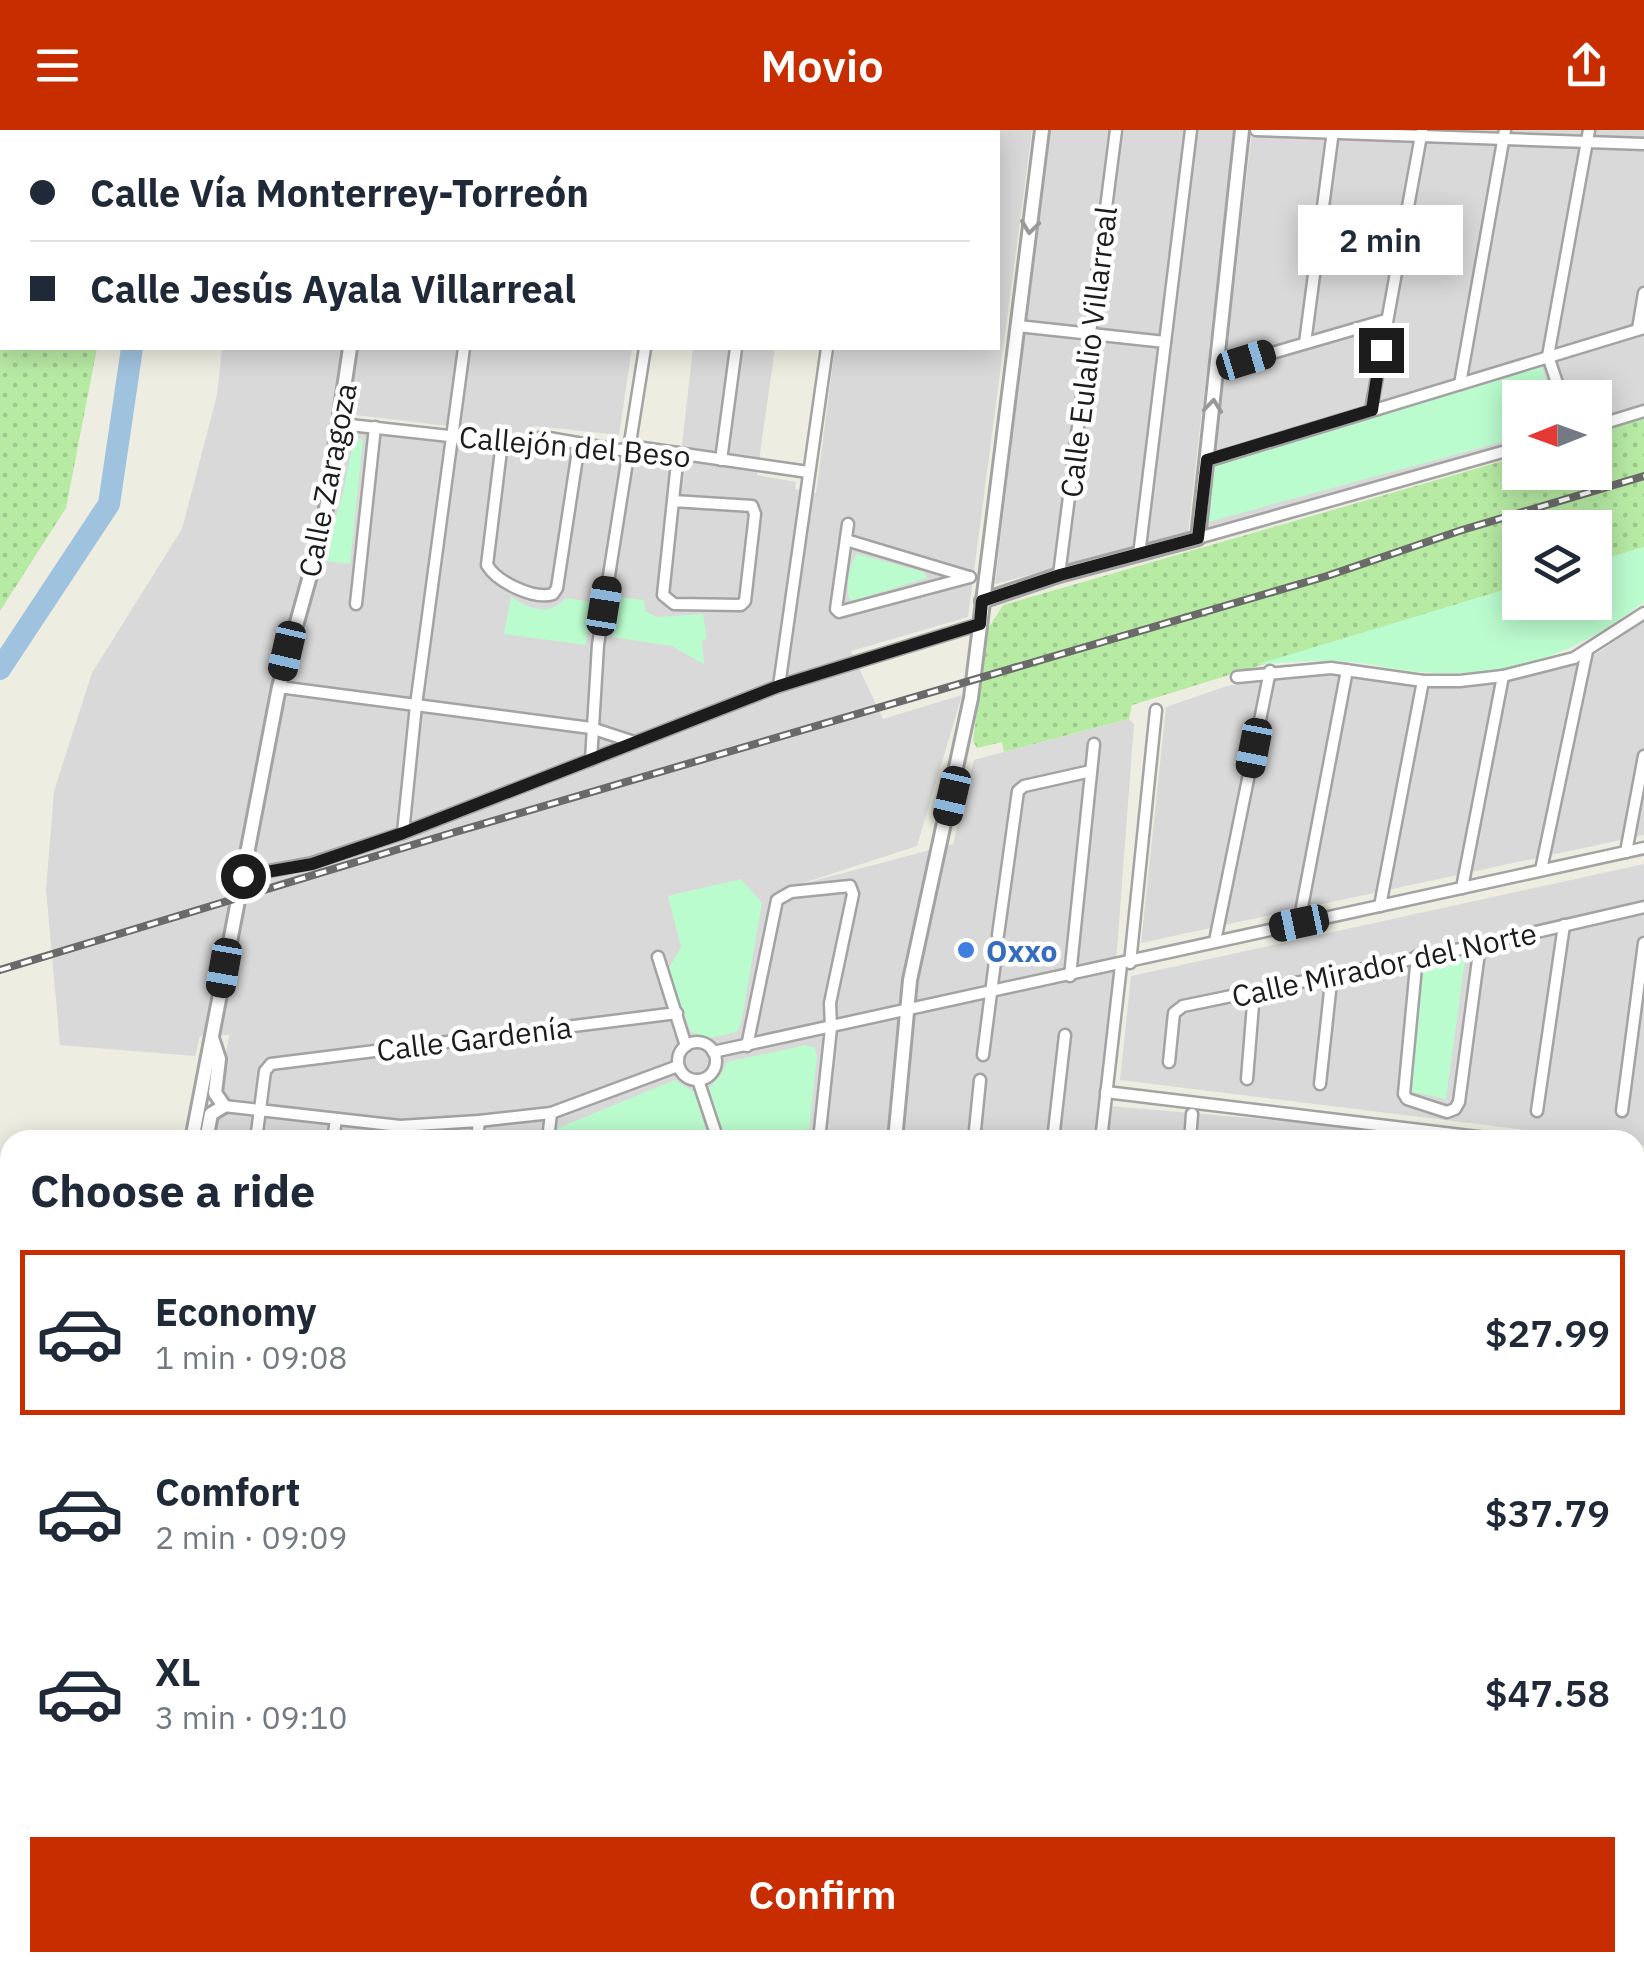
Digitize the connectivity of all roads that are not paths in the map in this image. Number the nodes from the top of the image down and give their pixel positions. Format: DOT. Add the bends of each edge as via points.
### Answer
graph roads {
  1 [pos="1042,130"];
  2 [pos="1116,130"];
  3 [pos="1192,130"];
  4 [pos="1242,130"];
  5 [pos="1256,130"];
  6 [pos="1333,132"];
  7 [pos="1421,133"];
  8 [pos="1504,134"];
  9 [pos="1588,135"];
  10 [pos="1644,144"];
  11 [pos="1644,293"];
  12 [pos="1386,320"];
  13 [pos="1018,326"];
  14 [pos="1641,328"];
  15 [pos="1090,334"];
  16 [pos="1165,342"];
  17 [pos="1305,343"];
  18 [pos="350,350"];
  19 [pos="464,350"];
  20 [pos="645,350"];
  21 [pos="736,350"];
  22 [pos="827,350"];
  23 [pos="1548,356"];
  24 [pos="1216,369"];
  25 [pos="1556,380"];
  26 [pos="1460,384"];
  27 [pos="1372,410"];
  28 [pos="1644,411"];
  29 [pos="1612,421"];
  30 [pos="341,424"];
  31 [pos="375,426"];
  32 [pos="452,435"];
  33 [pos="502,442"];
  34 [pos="579,444"];
  35 [pos="629,450"];
  36 [pos="1502,452"];
  37 [pos="678,454"];
  38 [pos="721,460"];
  39 [pos="1207,460"];
  40 [pos="808,472"];
  41 [pos="673,500"];
  42 [pos="848,524"];
  43 [pos="1198,538"];
  44 [pos="846,540"];
  45 [pos="1138,555"];
  46 [pos="1060,575"];
  47 [pos="970,577"];
  48 [pos="985,579"];
  49 [pos="982,601"];
  50 [pos="356,604"];
  51 [pos="1644,613"];
  52 [pos="980,624"];
  53 [pos="1587,651"];
  54 [pos="1346,670"];
  55 [pos="1270,672"];
  56 [pos="1236,676"];
  57 [pos="1503,676"];
  58 [pos="1424,681"];
  59 [pos="779,686"];
  60 [pos="279,687"];
  61 [pos="416,705"];
  62 [pos="1156,710"];
  63 [pos="591,728"];
  64 [pos="635,742"];
  65 [pos="1094,744"];
  66 [pos="1644,756"];
  67 [pos="590,760"];
  68 [pos="1090,771"];
  69 [pos="403,833"];
  70 [pos="1644,848"];
  71 [pos="1626,852"];
  72 [pos="1541,870"];
  73 [pos="243,876"];
  74 [pos="1462,888"];
  75 [pos="1380,906"];
  76 [pos="1644,907"];
  77 [pos="1299,923"];
  78 [pos="1564,925"];
  79 [pos="998,935"];
  80 [pos="1216,941"];
  81 [pos="1644,942"];
  82 [pos="1480,945"];
  83 [pos="996,954"];
  84 [pos="1417,956"];
  85 [pos="658,957"];
  86 [pos="1125,964"];
  87 [pos="1332,973"];
  88 [pos="1070,976"];
  89 [pos="1254,992"];
  90 [pos="990,993"];
  91 [pos="909,1012"];
  92 [pos="677,1013"];
  93 [pos="831,1028"];
  94 [pos="1065,1035"];
  95 [pos="212,1038"];
  96 [pos="686,1046"];
  97 [pos="747,1046"];
  98 [pos="713,1052"];
  99 [pos="984,1054"];
  100 [pos="1169,1062"];
  101 [pos="678,1066"];
  102 [pos="1247,1078"];
  103 [pos="698,1080"];
  104 [pos="980,1080"];
  105 [pos="1320,1084"];
  106 [pos="1106,1092"];
  107 [pos="199,1102"];
  108 [pos="224,1106"];
  109 [pos="260,1110"];
  110 [pos="1537,1111"];
  111 [pos="1622,1111"];
  112 [pos="552,1113"];
  113 [pos="1192,1114"];
  114 [pos="336,1119"];
  115 [pos="479,1120"];
  116 [pos="400,1126"];
  117 [pos="194,1130"];
  118 [pos="208,1130"];
  119 [pos="257,1130"];
  120 [pos="334,1130"];
  121 [pos="400,1130"];
  122 [pos="478,1130"];
  123 [pos="549,1130"];
  124 [pos="715,1130"];
  125 [pos="820,1130"];
  126 [pos="897,1130"];
  127 [pos="975,1130"];
  128 [pos="1054,1130"];
  129 [pos="1102,1130"];
  130 [pos="1191,1130"];
  131 [pos="1376,1130"];
  1 -- 13 [label="street, one-way"];
  2 -- 15 [label="street, Calle Eulalio Villarreal"];
  3 -- 16 [label="street"];
  4 -- 24 [label="street"];
  5 -- 6 [label="street"];
  6 -- 7 [label="street"];
  6 -- 17 [label="street"];
  7 -- 8 [label="street"];
  7 -- 12 [label="street"];
  8 -- 9 [label="street"];
  8 -- 26 [label="street"];
  9 -- 10 [label="street"];
  9 -- 23 [label="street"];
  11 -- 14 [label="street"];
  12 -- 17 [label="street"];
  12 -- 27 [label="street"];
  13 -- 15 [label="street"];
  13 -- 48 [label="street"];
  14 -- 23 [label="street"];
  15 -- 16 [label="street"];
  15 -- 46 [label="street, Calle Eulalio Villarreal"];
  16 -- 45 [label="street"];
  17 -- 24 [label="street"];
  18 -- 30 [label="street, Calle Zaragoza"];
  19 -- 32 [label="street"];
  20 -- 35 [label="street"];
  21 -- 38 [label="street"];
  22 -- 40 [label="street"];
  23 -- 25 [label="street"];
  23 -- 26 [label="street"];
  39 -- 24 [label="street, one-way"];
  26 -- 27 [label="street"];
  27 -- 39 [label="street"];
  28 -- 29 [label="street"];
  30 -- 31 [label="street, Callejón del Beso"];
  30 -- 60 [label="street, Calle Zaragoza" via="324,529"];
  31 -- 32 [label="street, Callejón del Beso"];
  31 -- 50 [label="street"];
  32 -- 33 [label="street, Callejón del Beso"];
  32 -- 61 [label="street"];
  33 -- 34 [label="street, Callejón del Beso" via="543,437"];
  33 -- 34 [label="street" via="487,565 540,597 558,588"];
  34 -- 35 [label="street, Callejón del Beso"];
  35 -- 37 [label="street, Callejón del Beso"];
  35 -- 63 [label="street"];
  36 -- 43 [label="street"];
  37 -- 38 [label="street, Callejón del Beso"];
  37 -- 41 [label="street"];
  38 -- 40 [label="street, Callejón del Beso"];
  39 -- 43 [label="street"];
  40 -- 59 [label="street"];
  41 -- 41 [label="street" via="665,599 741,605 752,506"];
  42 -- 44 [label="street"];
  43 -- 45 [label="street"];
  44 -- 47 [label="street"];
  44 -- 47 [label="street" via="840,613"];
  45 -- 46 [label="street"];
  46 -- 49 [label="street"];
  47 -- 48 [label="street"];
  48 -- 49 [label="street"];
  49 -- 52 [label="street"];
  51 -- 53 [label="street"];
  52 -- 59 [label="street"];
  52 -- 91 [label="street" via="966,732 910,980"];
  53 -- 57 [label="street"];
  53 -- 72 [label="street"];
  54 -- 55 [label="street"];
  54 -- 58 [label="street"];
  54 -- 77 [label="street"];
  55 -- 56 [label="street"];
  55 -- 80 [label="street"];
  57 -- 58 [label="street"];
  57 -- 74 [label="street"];
  58 -- 75 [label="street"];
  59 -- 64 [label="street"];
  60 -- 61 [label="street"];
  60 -- 73 [label="street, Calle Zaragoza"];
  61 -- 63 [label="street"];
  61 -- 69 [label="street"];
  62 -- 86 [label="street"];
  63 -- 64 [label="street"];
  63 -- 67 [label="street"];
  64 -- 67 [label="street"];
  65 -- 68 [label="street"];
  66 -- 71 [label="street"];
  67 -- 69 [label="street"];
  68 -- 79 [label="street" via="1018,791"];
  68 -- 88 [label="street"];
  69 -- 73 [label="street" via="312,864"];
  70 -- 71 [label="street"];
  71 -- 72 [label="street"];
  72 -- 74 [label="street"];
  73 -- 95 [label="street, Calle Zaragoza"];
  74 -- 75 [label="street"];
  75 -- 77 [label="street"];
  76 -- 78 [label="street, Calle Mirador del Norte"];
  77 -- 80 [label="street"];
  78 -- 82 [label="street, Calle Mirador del Norte"];
  78 -- 110 [label="street"];
  80 -- 86 [label="street"];
  81 -- 111 [label="street"];
  82 -- 84 [label="street, Calle Mirador del Norte"];
  82 -- 84 [label="street" via="1459,1102 1442,1112 1404,1097"];
  83 -- 90 [label="street"];
  84 -- 87 [label="street, Calle Mirador del Norte"];
  85 -- 92 [label="street"];
  86 -- 88 [label="street"];
  86 -- 106 [label="street"];
  87 -- 89 [label="street, Calle Mirador del Norte"];
  87 -- 105 [label="street"];
  88 -- 90 [label="street"];
  89 -- 100 [label="street, Calle Mirador del Norte" via="1176,1009"];
  89 -- 102 [label="street"];
  90 -- 91 [label="street"];
  90 -- 99 [label="street"];
  91 -- 93 [label="street"];
  91 -- 126 [label="street"];
  92 -- 96 [label="street"];
  92 -- 109 [label="street, Calle Gardenía" via="271,1064"];
  93 -- 97 [label="street"];
  93 -- 97 [label="street" via="852,888 846,885 777,900"];
  93 -- 125 [label="street"];
  94 -- 128 [label="street"];
  95 -- 107 [label="street, Calle Zaragoza"];
  95 -- 108 [label="street" via="219,1059 215,1094"];
  96 -- 98 [label="street" via="698,1042"];
  96 -- 101 [label="street"];
  97 -- 98 [label="street"];
  98 -- 103 [label="street" via="713,1070"];
  101 -- 103 [label="street"];
  101 -- 112 [label="street"];
  103 -- 124 [label="street"];
  104 -- 127 [label="street"];
  106 -- 129 [label="street"];
  106 -- 131 [label="street"];
  107 -- 108 [label="street"];
  107 -- 117 [label="street, Calle Zaragoza"];
  108 -- 109 [label="street"];
  108 -- 118 [label="street" via="212,1114"];
  109 -- 114 [label="street"];
  109 -- 119 [label="street"];
  112 -- 115 [label="street"];
  112 -- 123 [label="street"];
  113 -- 130 [label="street"];
  114 -- 116 [label="street"];
  114 -- 120 [label="street"];
  115 -- 116 [label="street"];
  115 -- 122 [label="street"];
  116 -- 121 [label="street"];
}
